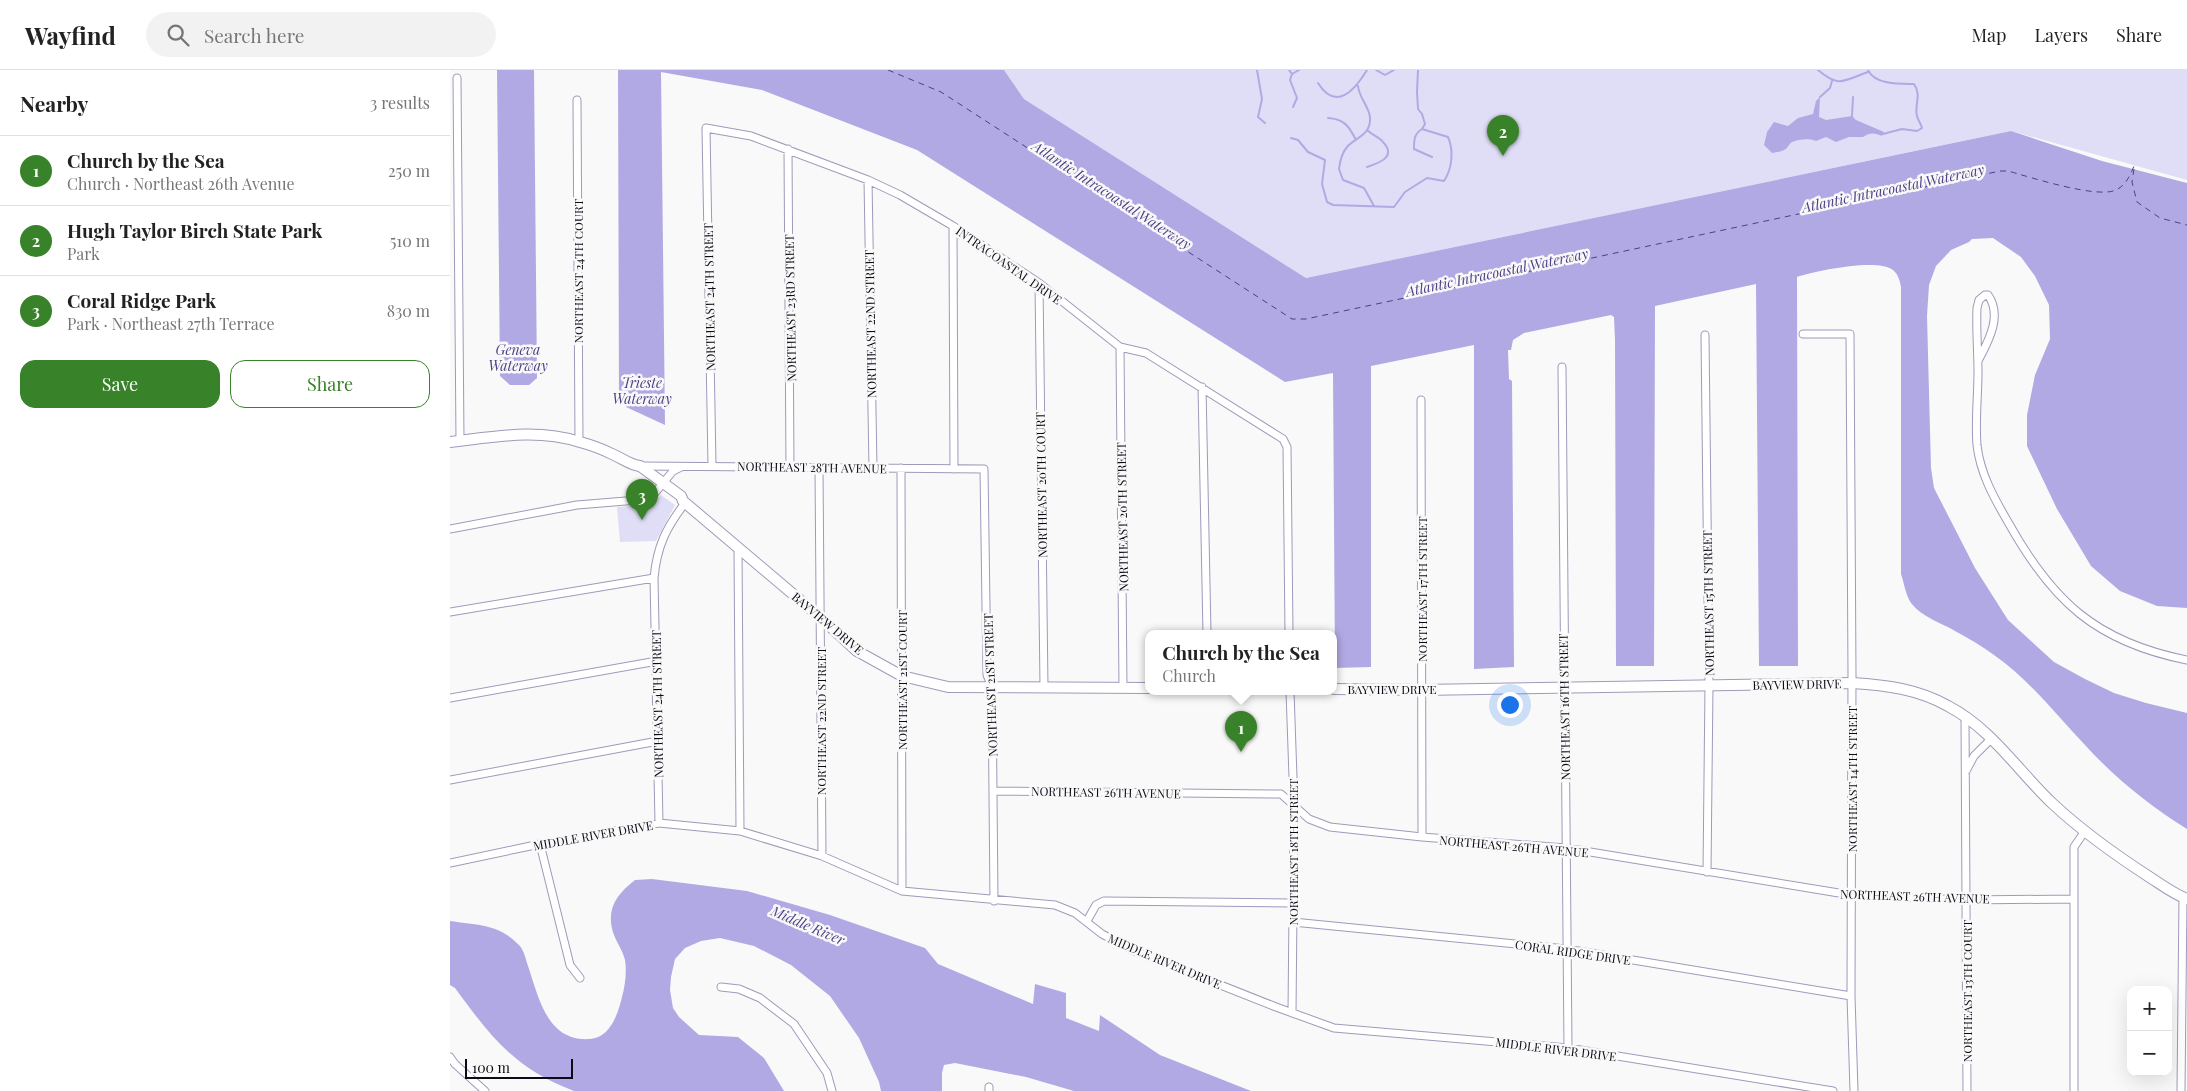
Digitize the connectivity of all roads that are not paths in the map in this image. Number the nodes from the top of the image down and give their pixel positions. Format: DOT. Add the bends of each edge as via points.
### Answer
graph roads {
  1 [pos="457,78"];
  2 [pos="577,100"];
  3 [pos="706,128"];
  4 [pos="788,149"];
  5 [pos="868,180"];
  6 [pos="953,226"];
  7 [pos="1039,284"];
  8 [pos="1802,334"];
  9 [pos="1705,335"];
  10 [pos="1120,347"];
  11 [pos="1978,361"];
  12 [pos="1562,367"];
  13 [pos="1202,387"];
  14 [pos="1421,400"];
  15 [pos="455,441"];
  16 [pos="579,442"];
  17 [pos="638,466"];
  18 [pos="684,466"];
  19 [pos="712,466"];
  20 [pos="790,467"];
  21 [pos="819,467"];
  22 [pos="873,468"];
  23 [pos="901,468"];
  24 [pos="954,469"];
  25 [pos="984,469"];
  26 [pos="662,485"];
  27 [pos="684,502"];
  28 [pos="450,529"];
  29 [pos="738,548"];
  30 [pos="654,578"];
  31 [pos="450,612"];
  32 [pos="820,617"];
  33 [pos="1207,630"];
  34 [pos="1289,630"];
  35 [pos="2187,660"];
  36 [pos="657,661"];
  37 [pos="902,676"];
  38 [pos="1852,683"];
  39 [pos="1709,686"];
  40 [pos="992,687"];
  41 [pos="1044,687"];
  42 [pos="1123,688"];
  43 [pos="1145,688"];
  44 [pos="1563,688"];
  45 [pos="1337,689"];
  46 [pos="1422,690"];
  47 [pos="1290,695"];
  48 [pos="450,698"];
  49 [pos="1965,716"];
  50 [pos="1992,738"];
  51 [pos="658,741"];
  52 [pos="1966,771"];
  53 [pos="450,780"];
  54 [pos="993,791"];
  55 [pos="1294,806"];
  56 [pos="659,823"];
  57 [pos="740,831"];
  58 [pos="2085,831"];
  59 [pos="1422,838"];
  60 [pos="540,844"];
  61 [pos="1566,848"];
  62 [pos="822,856"];
  63 [pos="450,863"];
  64 [pos="1708,872"];
  65 [pos="902,891"];
  66 [pos="1852,895"];
  67 [pos="2185,898"];
  68 [pos="2073,899"];
  69 [pos="1966,900"];
  70 [pos="994,901"];
  71 [pos="1292,903"];
  72 [pos="1087,921"];
  73 [pos="1293,922"];
  74 [pos="1566,949"];
  75 [pos="580,978"];
  76 [pos="721,987"];
  77 [pos="1851,996"];
  78 [pos="1292,1013"];
  79 [pos="1568,1048"];
  80 [pos="450,1057"];
  81 [pos="485,1091"];
  82 [pos="832,1091"];
  83 [pos="1833,1091"];
  84 [pos="1854,1091"];
  85 [pos="1967,1091"];
  86 [pos="2074,1091"];
  87 [pos="2181,1091"];
  1 -- 15 [label="street"];
  2 -- 16 [label="street, NORTHEAST 24TH COURT"];
  3 -- 4 [label="street, INTRACOASTAL DRIVE" via="751,136"];
  3 -- 19 [label="street, NORTHEAST 24TH STREET"];
  4 -- 5 [label="street, INTRACOASTAL DRIVE"];
  4 -- 20 [label="street, NORTHEAST 23RD STREET"];
  5 -- 6 [label="street, INTRACOASTAL DRIVE"];
  5 -- 22 [label="street, NORTHEAST 22ND STREET"];
  6 -- 7 [label="street, INTRACOASTAL DRIVE"];
  6 -- 24 [label="street"];
  7 -- 10 [label="street, INTRACOASTAL DRIVE"];
  7 -- 41 [label="street, NORTHEAST 20TH COURT"];
  8 -- 38 [label="street, NORTHEAST 14TH STREET" via="1850,334"];
  9 -- 39 [label="street, NORTHEAST 15TH STREET"];
  10 -- 13 [label="street, INTRACOASTAL DRIVE" via="1146,353"];
  10 -- 42 [label="street, NORTHEAST 20TH STREET"];
  11 -- 11 [label="street" via="1992,333 1994,313 1988,295 1979,300 1977,308"];
  11 -- 35 [label="street" via="1977,445 1984,475 2027,556 2049,585 2092,624 2146,650"];
  12 -- 44 [label="street, NORTHEAST 16TH STREET"];
  13 -- 33 [label="street"];
  13 -- 34 [label="street, INTRACOASTAL DRIVE" via="1283,438 1287,447"];
  14 -- 46 [label="street, NORTHEAST 17TH STREET"];
  15 -- 16 [label="street, BAYVIEW DRIVE" via="531,434"];
  16 -- 17 [label="street, BAYVIEW DRIVE"];
  17 -- 18 [label="street, NORTHEAST 28TH AVENUE"];
  17 -- 26 [label="street, BAYVIEW DRIVE" via="638,471"];
  18 -- 19 [label="street, NORTHEAST 28TH AVENUE"];
  18 -- 26 [label="street" via="674,471"];
  19 -- 20 [label="street, NORTHEAST 28TH AVENUE"];
  20 -- 21 [label="street, NORTHEAST 28TH AVENUE"];
  21 -- 22 [label="street, NORTHEAST 28TH AVENUE"];
  21 -- 32 [label="street, NORTHEAST 22ND STREET"];
  22 -- 23 [label="street, NORTHEAST 28TH AVENUE"];
  23 -- 24 [label="street, NORTHEAST 28TH AVENUE"];
  23 -- 37 [label="street, NORTHEAST 21ST COURT"];
  24 -- 25 [label="street, NORTHEAST 28TH AVENUE"];
  25 -- 40 [label="street, NORTHEAST 21ST STREET" via="987,675"];
  26 -- 27 [label="street, BAYVIEW DRIVE" via="681,496"];
  26 -- 28 [label="street" via="647,500 577,505"];
  27 -- 29 [label="street, BAYVIEW DRIVE"];
  27 -- 30 [label="street, NORTHEAST 24TH STREET" via="659,544"];
  29 -- 32 [label="street, BAYVIEW DRIVE"];
  29 -- 57 [label="street"];
  30 -- 31 [label="street"];
  30 -- 36 [label="street, NORTHEAST 24TH STREET"];
  32 -- 37 [label="street, BAYVIEW DRIVE" via="857,651"];
  32 -- 62 [label="street, NORTHEAST 22ND STREET"];
  36 -- 48 [label="street"];
  36 -- 51 [label="street, NORTHEAST 24TH STREET"];
  37 -- 40 [label="street, BAYVIEW DRIVE" via="948,687"];
  37 -- 65 [label="street, NORTHEAST 21ST COURT"];
  38 -- 39 [label="street, BAYVIEW DRIVE"];
  38 -- 49 [label="street, BAYVIEW DRIVE" via="1915,692"];
  38 -- 66 [label="street, NORTHEAST 14TH STREET"];
  39 -- 44 [label="street, BAYVIEW DRIVE"];
  39 -- 64 [label="street, NORTHEAST 15TH STREET"];
  40 -- 41 [label="street, BAYVIEW DRIVE"];
  40 -- 54 [label="street, NORTHEAST 21ST STREET"];
  41 -- 42 [label="street, BAYVIEW DRIVE"];
  42 -- 43 [label="street, BAYVIEW DRIVE"];
  44 -- 46 [label="street, BAYVIEW DRIVE"];
  44 -- 61 [label="street, NORTHEAST 16TH STREET"];
  45 -- 46 [label="street, BAYVIEW DRIVE"];
  46 -- 59 [label="street, NORTHEAST 17TH STREET"];
  47 -- 55 [label="street, NORTHEAST 18TH STREET"];
  49 -- 50 [label="street, BAYVIEW DRIVE"];
  49 -- 52 [label="street, NORTHEAST 13TH COURT"];
  50 -- 52 [label="street" via="1974,756"];
  50 -- 58 [label="street, BAYVIEW DRIVE" via="2053,804"];
  51 -- 53 [label="street"];
  51 -- 56 [label="street, NORTHEAST 24TH STREET"];
  52 -- 69 [label="street, NORTHEAST 13TH COURT"];
  54 -- 55 [label="street, NORTHEAST 26TH AVENUE" via="1281,794"];
  54 -- 70 [label="street, NORTHEAST 21ST STREET"];
  55 -- 59 [label="street, NORTHEAST 26TH AVENUE" via="1309,819 1330,827"];
  55 -- 71 [label="street, NORTHEAST 18TH STREET"];
  56 -- 57 [label="street, MIDDLE RIVER DRIVE"];
  56 -- 60 [label="street, MIDDLE RIVER DRIVE"];
  57 -- 62 [label="street, MIDDLE RIVER DRIVE"];
  58 -- 67 [label="street, BAYVIEW DRIVE" via="2121,859"];
  58 -- 68 [label="street" via="2074,847"];
  59 -- 61 [label="street, NORTHEAST 26TH AVENUE"];
  60 -- 63 [label="street, MIDDLE RIVER DRIVE"];
  60 -- 75 [label="street" via="570,965"];
  61 -- 64 [label="street, NORTHEAST 26TH AVENUE"];
  61 -- 74 [label="street, NORTHEAST 16TH STREET"];
  62 -- 65 [label="street, MIDDLE RIVER DRIVE"];
  64 -- 66 [label="street, NORTHEAST 26TH AVENUE"];
  65 -- 70 [label="street, MIDDLE RIVER DRIVE"];
  66 -- 69 [label="street, NORTHEAST 26TH AVENUE"];
  66 -- 77 [label="street, NORTHEAST 14TH STREET"];
  67 -- 87 [label="street"];
  68 -- 69 [label="street, NORTHEAST 26TH AVENUE"];
  68 -- 86 [label="street"];
  69 -- 85 [label="street, NORTHEAST 13TH COURT"];
  70 -- 72 [label="street, MIDDLE RIVER DRIVE" via="1055,905"];
  71 -- 72 [label="street" via="1104,901 1096,904"];
  71 -- 73 [label="street, NORTHEAST 18TH STREET"];
  72 -- 78 [label="street, MIDDLE RIVER DRIVE" via="1102,934 1132,950"];
  73 -- 74 [label="street, CORAL RIDGE DRIVE"];
  73 -- 78 [label="street, NORTHEAST 18TH STREET"];
  74 -- 77 [label="street, CORAL RIDGE DRIVE"];
  74 -- 79 [label="street, NORTHEAST 16TH STREET"];
  76 -- 82 [label="street" via="739,989 760,998 794,1024 827,1073"];
  77 -- 84 [label="street, NORTHEAST 14TH STREET"];
  78 -- 79 [label="street, MIDDLE RIVER DRIVE" via="1334,1028"];
  79 -- 83 [label="street, MIDDLE RIVER DRIVE"];
  80 -- 81 [label="street"];
}
